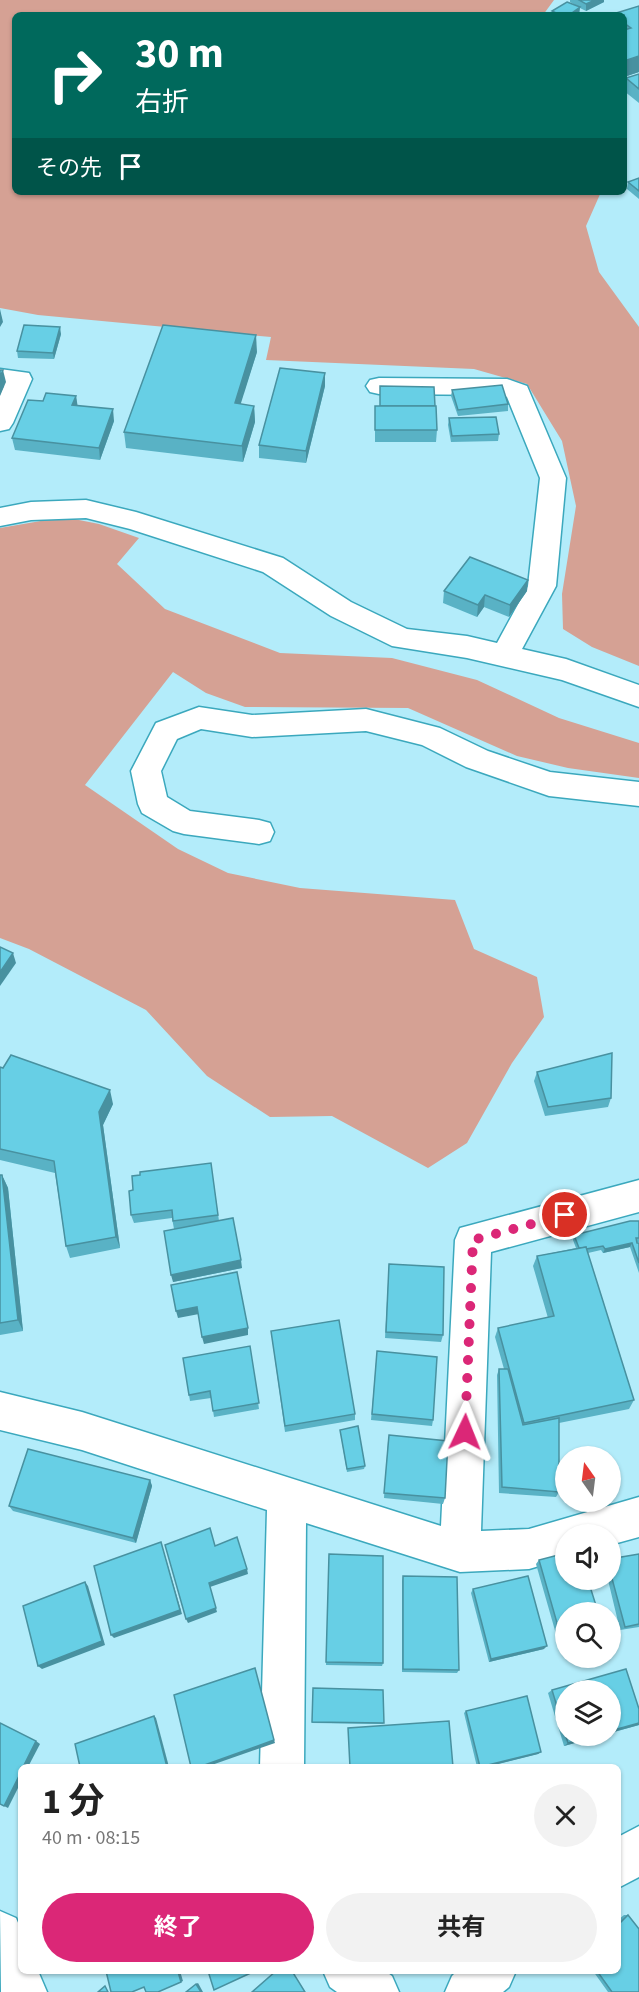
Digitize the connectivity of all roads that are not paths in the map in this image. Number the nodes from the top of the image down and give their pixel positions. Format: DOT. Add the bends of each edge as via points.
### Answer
graph roads {
  1 [pos="0,377"];
  2 [pos="378,386"];
  3 [pos="0,423"];
  4 [pos="0,517"];
  5 [pos="504,656"];
  6 [pos="639,696"];
  7 [pos="639,794"];
  8 [pos="259,832"];
  9 [pos="639,1196"];
  10 [pos="0,1411"];
  11 [pos="288,1497"];
  12 [pos="639,1517"];
  13 [pos="614,1524"];
  14 [pos="555,1541"];
  15 [pos="460,1552"];
  16 [pos="282,1764"];
  17 [pos="639,1848"];
  18 [pos="621,1863"];
  19 [pos="0,1934"];
  20 [pos="350,1974"];
  21 [pos="489,1974"];
  22 [pos="24,1992"];
  23 [pos="376,1992"];
  24 [pos="468,1992"];
  1 -- 3 [label="street" via="20,379"];
  2 -- 5 [label="street" via="507,387 518,392 553,478 542,586"];
  4 -- 5 [label="street" via="31,510 86,509 135,521 273,565 341,609 402,639"];
  5 -- 6 [label="street" via="566,670"];
  7 -- 8 [label="street" via="549,784 477,759 430,736 366,720 252,726 199,718 166,731 146,771 153,804 184,822"];
  9 -- 15 [label="street" via="473,1240"];
  10 -- 11 [label="street" via="82,1431"];
  11 -- 15 [label="street"];
  11 -- 16 [label="street"];
  12 -- 13 [label="street"];
  14 -- 15 [label="street" via="529,1549"];
  17 -- 18 [label="street"];
  19 -- 22 [label="street"];
  20 -- 23 [label="street"];
  21 -- 24 [label="street"];
}
